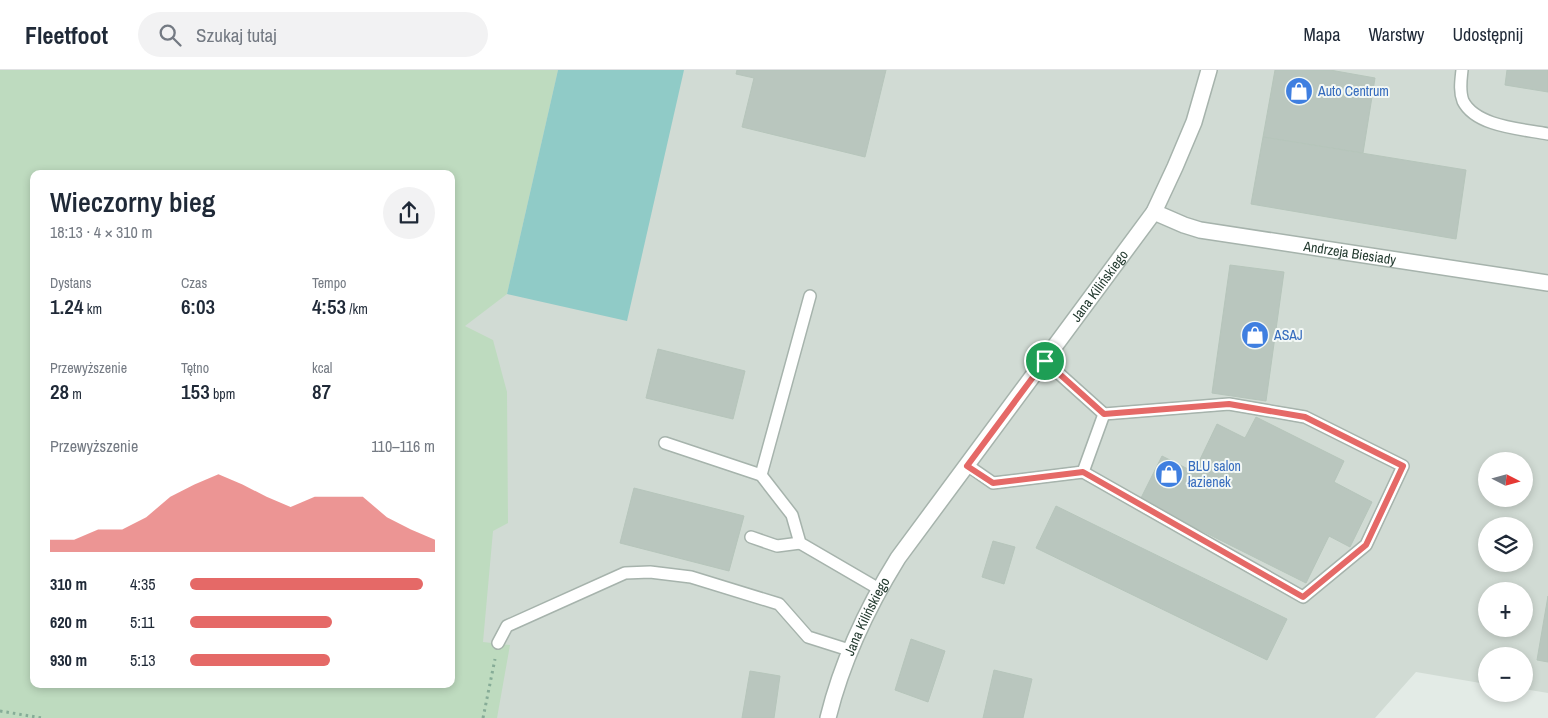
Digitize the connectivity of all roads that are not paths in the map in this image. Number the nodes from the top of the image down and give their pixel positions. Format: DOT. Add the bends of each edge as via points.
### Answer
graph roads {
  1 [pos="1209,70"];
  2 [pos="1462,70"];
  3 [pos="1548,134"];
  4 [pos="1154,212"];
  5 [pos="1548,283"];
  6 [pos="810,296"];
  7 [pos="1045,361"];
  8 [pos="1104,414"];
  9 [pos="665,443"];
  10 [pos="967,466"];
  11 [pos="1083,472"];
  12 [pos="761,476"];
  13 [pos="751,537"];
  14 [pos="800,543"];
  15 [pos="879,589"];
  16 [pos="498,644"];
  17 [pos="849,650"];
  18 [pos="828,718"];
  1 -- 4 [label="street, Jana Kilińskiego" via="1194,122"];
  2 -- 3 [label="lane" via="1460,86 1464,102 1479,117 1491,123"];
  4 -- 5 [label="street, Andrzeja Biesiady" via="1200,230"];
  4 -- 7 [label="street, Jana Kilińskiego"];
  6 -- 12 [label="lane"];
  7 -- 8 [label="lane"];
  7 -- 10 [label="street, Jana Kilińskiego"];
  8 -- 11 [label="lane"];
  8 -- 11 [label="lane" via="1229,404 1305,417 1403,466 1366,545 1303,597"];
  9 -- 12 [label="lane"];
  10 -- 11 [label="lane" via="993,483"];
  10 -- 15 [label="street, Jana Kilińskiego" via="898,558"];
  12 -- 14 [label="lane" via="792,516"];
  13 -- 14 [label="lane" via="777,546"];
  14 -- 15 [label="lane"];
  15 -- 17 [label="street, Jana Kilińskiego"];
  16 -- 17 [label="lane" via="507,626 625,573 650,572 690,576 779,604 808,637"];
  17 -- 18 [label="street, Jana Kilińskiego"];
}
